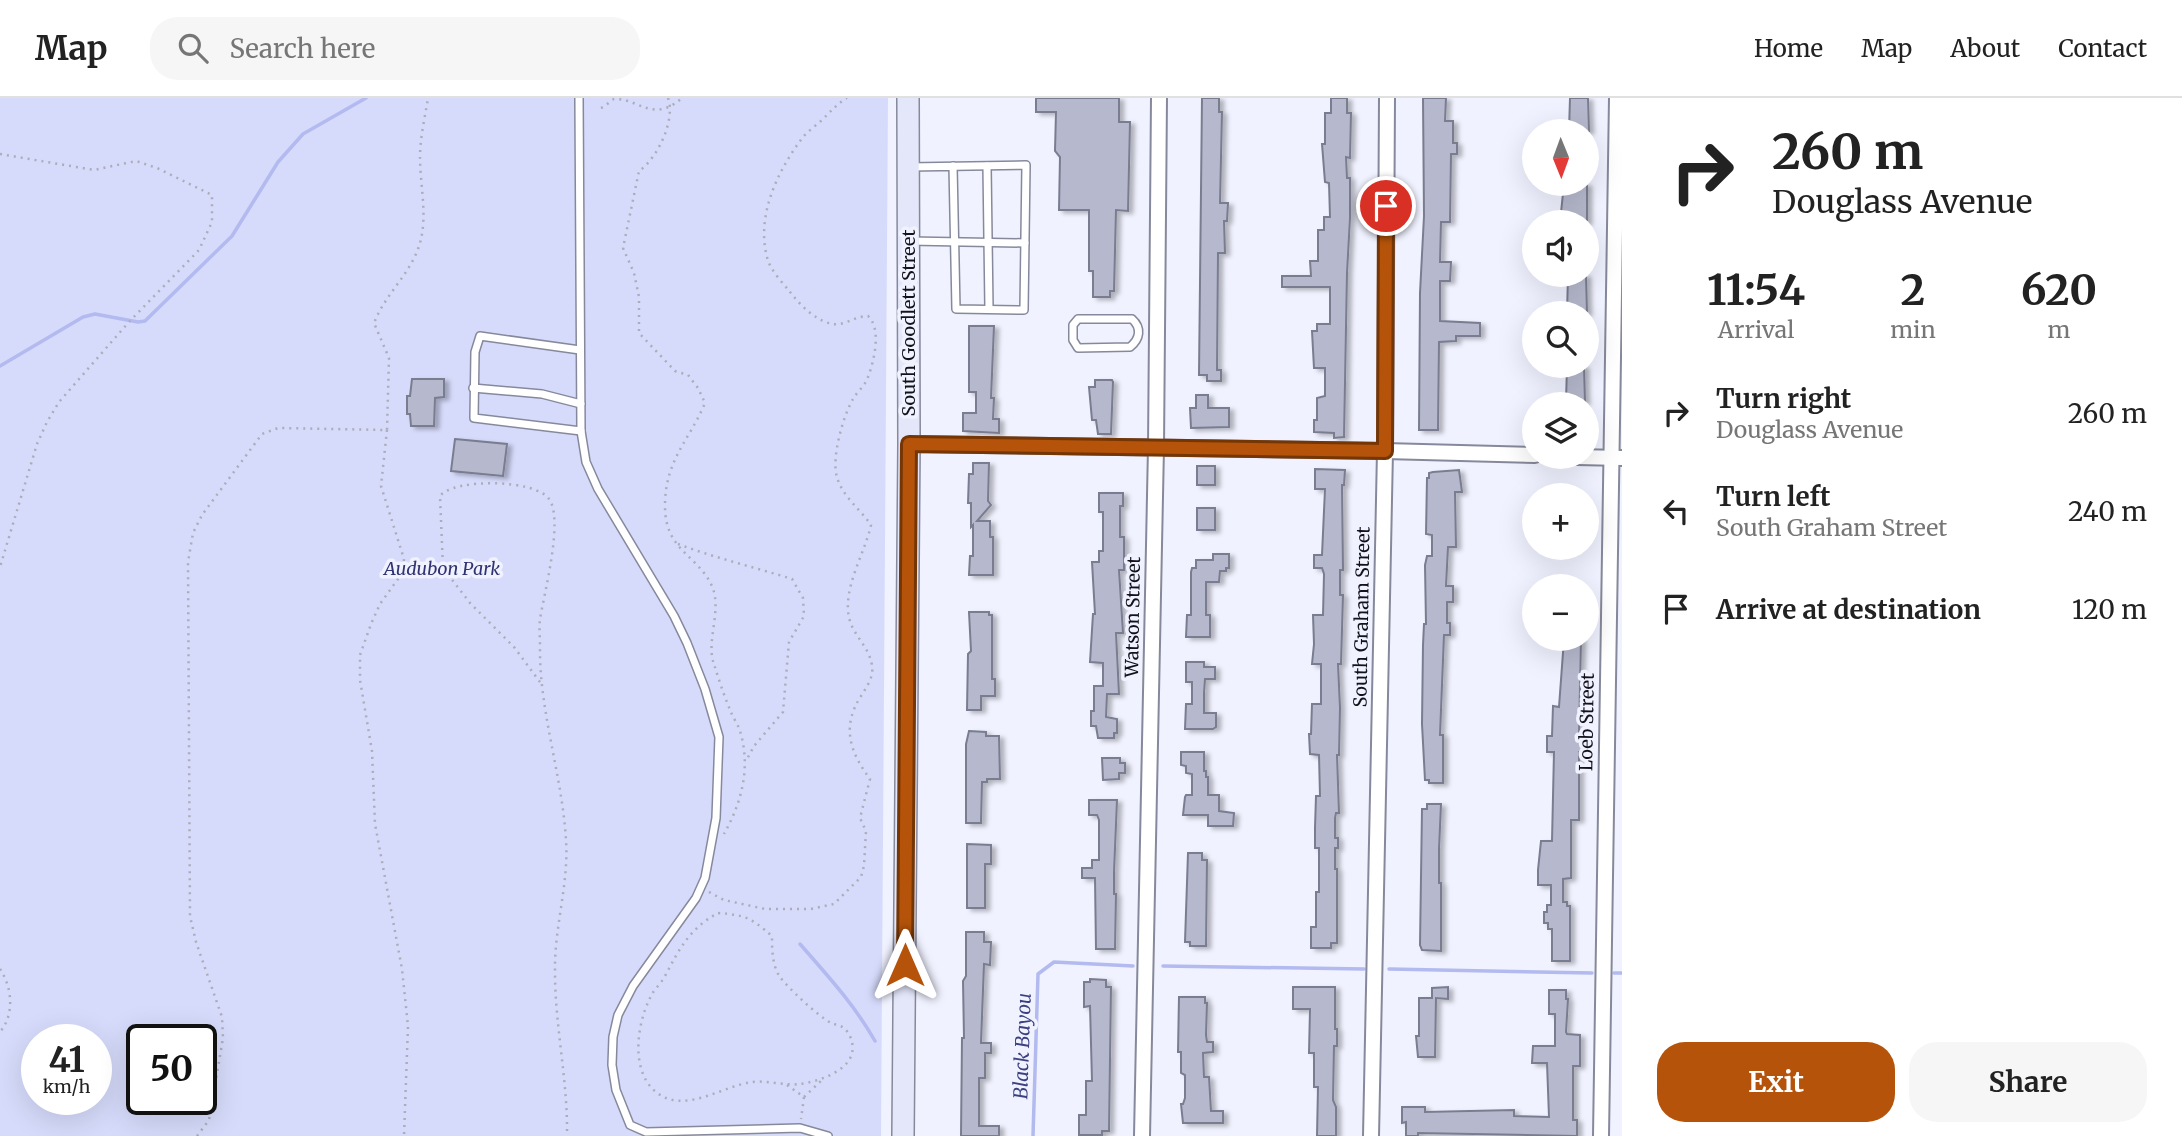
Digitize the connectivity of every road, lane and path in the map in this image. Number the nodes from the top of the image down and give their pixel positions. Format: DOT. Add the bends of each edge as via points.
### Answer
graph roads {
  1 [pos="428,98"];
  2 [pos="579,98"];
  3 [pos="668,98"];
  4 [pos="682,98"];
  5 [pos="847,98"];
  6 [pos="908,98"];
  7 [pos="1159,98"];
  8 [pos="1387,98"];
  9 [pos="613,99"];
  10 [pos="670,105"];
  11 [pos="1618,105"];
  12 [pos="601,108"];
  13 [pos="0,154"];
  14 [pos="953,166"];
  15 [pos="987,166"];
  16 [pos="908,167"];
  17 [pos="909,241"];
  18 [pos="955,242"];
  19 [pos="989,242"];
  20 [pos="1025,243"];
  21 [pos="989,309"];
  22 [pos="1139,331"];
  23 [pos="1157,332"];
  24 [pos="580,350"];
  25 [pos="474,388"];
  26 [pos="581,404"];
  27 [pos="387,430"];
  28 [pos="581,431"];
  29 [pos="909,444"];
  30 [pos="1156,447"];
  31 [pos="1385,451"];
  32 [pos="1522,455"];
  33 [pos="1616,458"];
  34 [pos="675,543"];
  35 [pos="0,567"];
  36 [pos="540,682"];
  37 [pos="745,764"];
  38 [pos="721,841"];
  39 [pos="707,891"];
  40 [pos="0,969"];
  41 [pos="0,1032"];
  42 [pos="825,1076"];
  43 [pos="785,1084"];
  44 [pos="804,1097"];
  45 [pos="800,1128"];
  46 [pos="197,1136"];
  47 [pos="404,1136"];
  48 [pos="567,1136"];
  49 [pos="828,1136"];
  50 [pos="903,1136"];
  51 [pos="1142,1136"];
  52 [pos="1371,1136"];
  53 [pos="1601,1136"];
  1 -- 27 [label="path" via="420,156 423,218 419,247 374,323 388,358"];
  2 -- 24 [label="lane"];
  3 -- 10 [label="path"];
  4 -- 10 [label="path"];
  5 -- 39 [label="path" via="804,136 781,174 767,207 765,242 767,259 779,278 812,315 839,325 868,316 875,331 867,380 844,421 836,463 844,492 871,525 855,569 849,611 850,623 867,648 873,669 852,713 850,741 855,759 870,779 860,818 866,831 864,866 861,877 834,904 811,909 750,907"];
  6 -- 16 [label="main road, South Goodlett Street"];
  7 -- 23 [label="street, Watson Street"];
  8 -- 31 [label="street, South Graham Street"];
  9 -- 10 [label="path" via="636,100 651,108"];
  9 -- 12 [label="path"];
  10 -- 34 [label="path" via="660,147 639,171 623,248 639,297 639,333 675,371 688,375 705,403 668,472 666,522"];
  11 -- 33 [label="street, Loeb Street"];
  13 -- 35 [label="path" via="94,170 136,161 212,195 212,222 199,250 59,402 37,444"];
  14 -- 15 [label="lane"];
  14 -- 16 [label="lane"];
  14 -- 18 [label="lane"];
  15 -- 19 [label="lane"];
  15 -- 20 [label="lane" via="1026,165"];
  16 -- 17 [label="main road, South Goodlett Street"];
  17 -- 18 [label="lane"];
  17 -- 29 [label="main road, South Goodlett Street"];
  18 -- 19 [label="lane"];
  18 -- 21 [label="lane" via="956,309"];
  19 -- 20 [label="lane"];
  19 -- 21 [label="lane"];
  20 -- 21 [label="lane" via="1024,310"];
  22 -- 22 [label="lane" via="1132,318 1078,319 1073,325 1073,341 1078,348 1130,347"];
  22 -- 23 [label="lane"];
  23 -- 30 [label="street, Watson Street"];
  24 -- 25 [label="lane" via="480,336"];
  24 -- 26 [label="lane"];
  25 -- 26 [label="lane" via="542,394"];
  25 -- 28 [label="lane" via="474,418"];
  26 -- 28 [label="lane"];
  27 -- 46 [label="path" via="278,428 262,434 202,515 194,533 188,562 190,916 222,1017 223,1038 209,1119"];
  27 -- 47 [label="path" via="381,486 404,559 403,572 371,624 360,655 360,680 372,751 375,824 408,1026"];
  28 -- 45 [label="lane" via="586,462 598,489 687,643 719,737 716,818 705,878 618,1015 612,1065 616,1090 630,1125 646,1132"];
  29 -- 30 [label="street"];
  29 -- 50 [label="main road, South Goodlett Street"];
  30 -- 31 [label="street"];
  30 -- 51 [label="street, Watson Street"];
  31 -- 32 [label="street"];
  31 -- 52 [label="street, South Graham Street"];
  33 -- 53 [label="street, Loeb Street"];
  34 -- 37 [label="path" via="712,587 716,607 713,659 740,729"];
  34 -- 37 [label="path" via="792,579 803,598 804,615 789,642 783,712"];
  36 -- 36 [label="path" via="540,622 555,528 550,499 538,490 505,483 443,492 443,568"];
  36 -- 48 [label="path" via="566,842 554,974"];
  37 -- 38 [label="path" via="733,819"];
  40 -- 41 [label="path" via="10,993 9,1012"];
  42 -- 43 [label="path"];
  42 -- 43 [label="path" via="850,1059 850,1036 778,975 772,936 754,919 718,913 690,934 650,996 639,1037 639,1059 646,1078 655,1091 670,1100 686,1101 751,1082"];
  42 -- 44 [label="path"];
  43 -- 44 [label="path"];
  44 -- 45 [label="path"];
  45 -- 49 [label="lane"];
}
